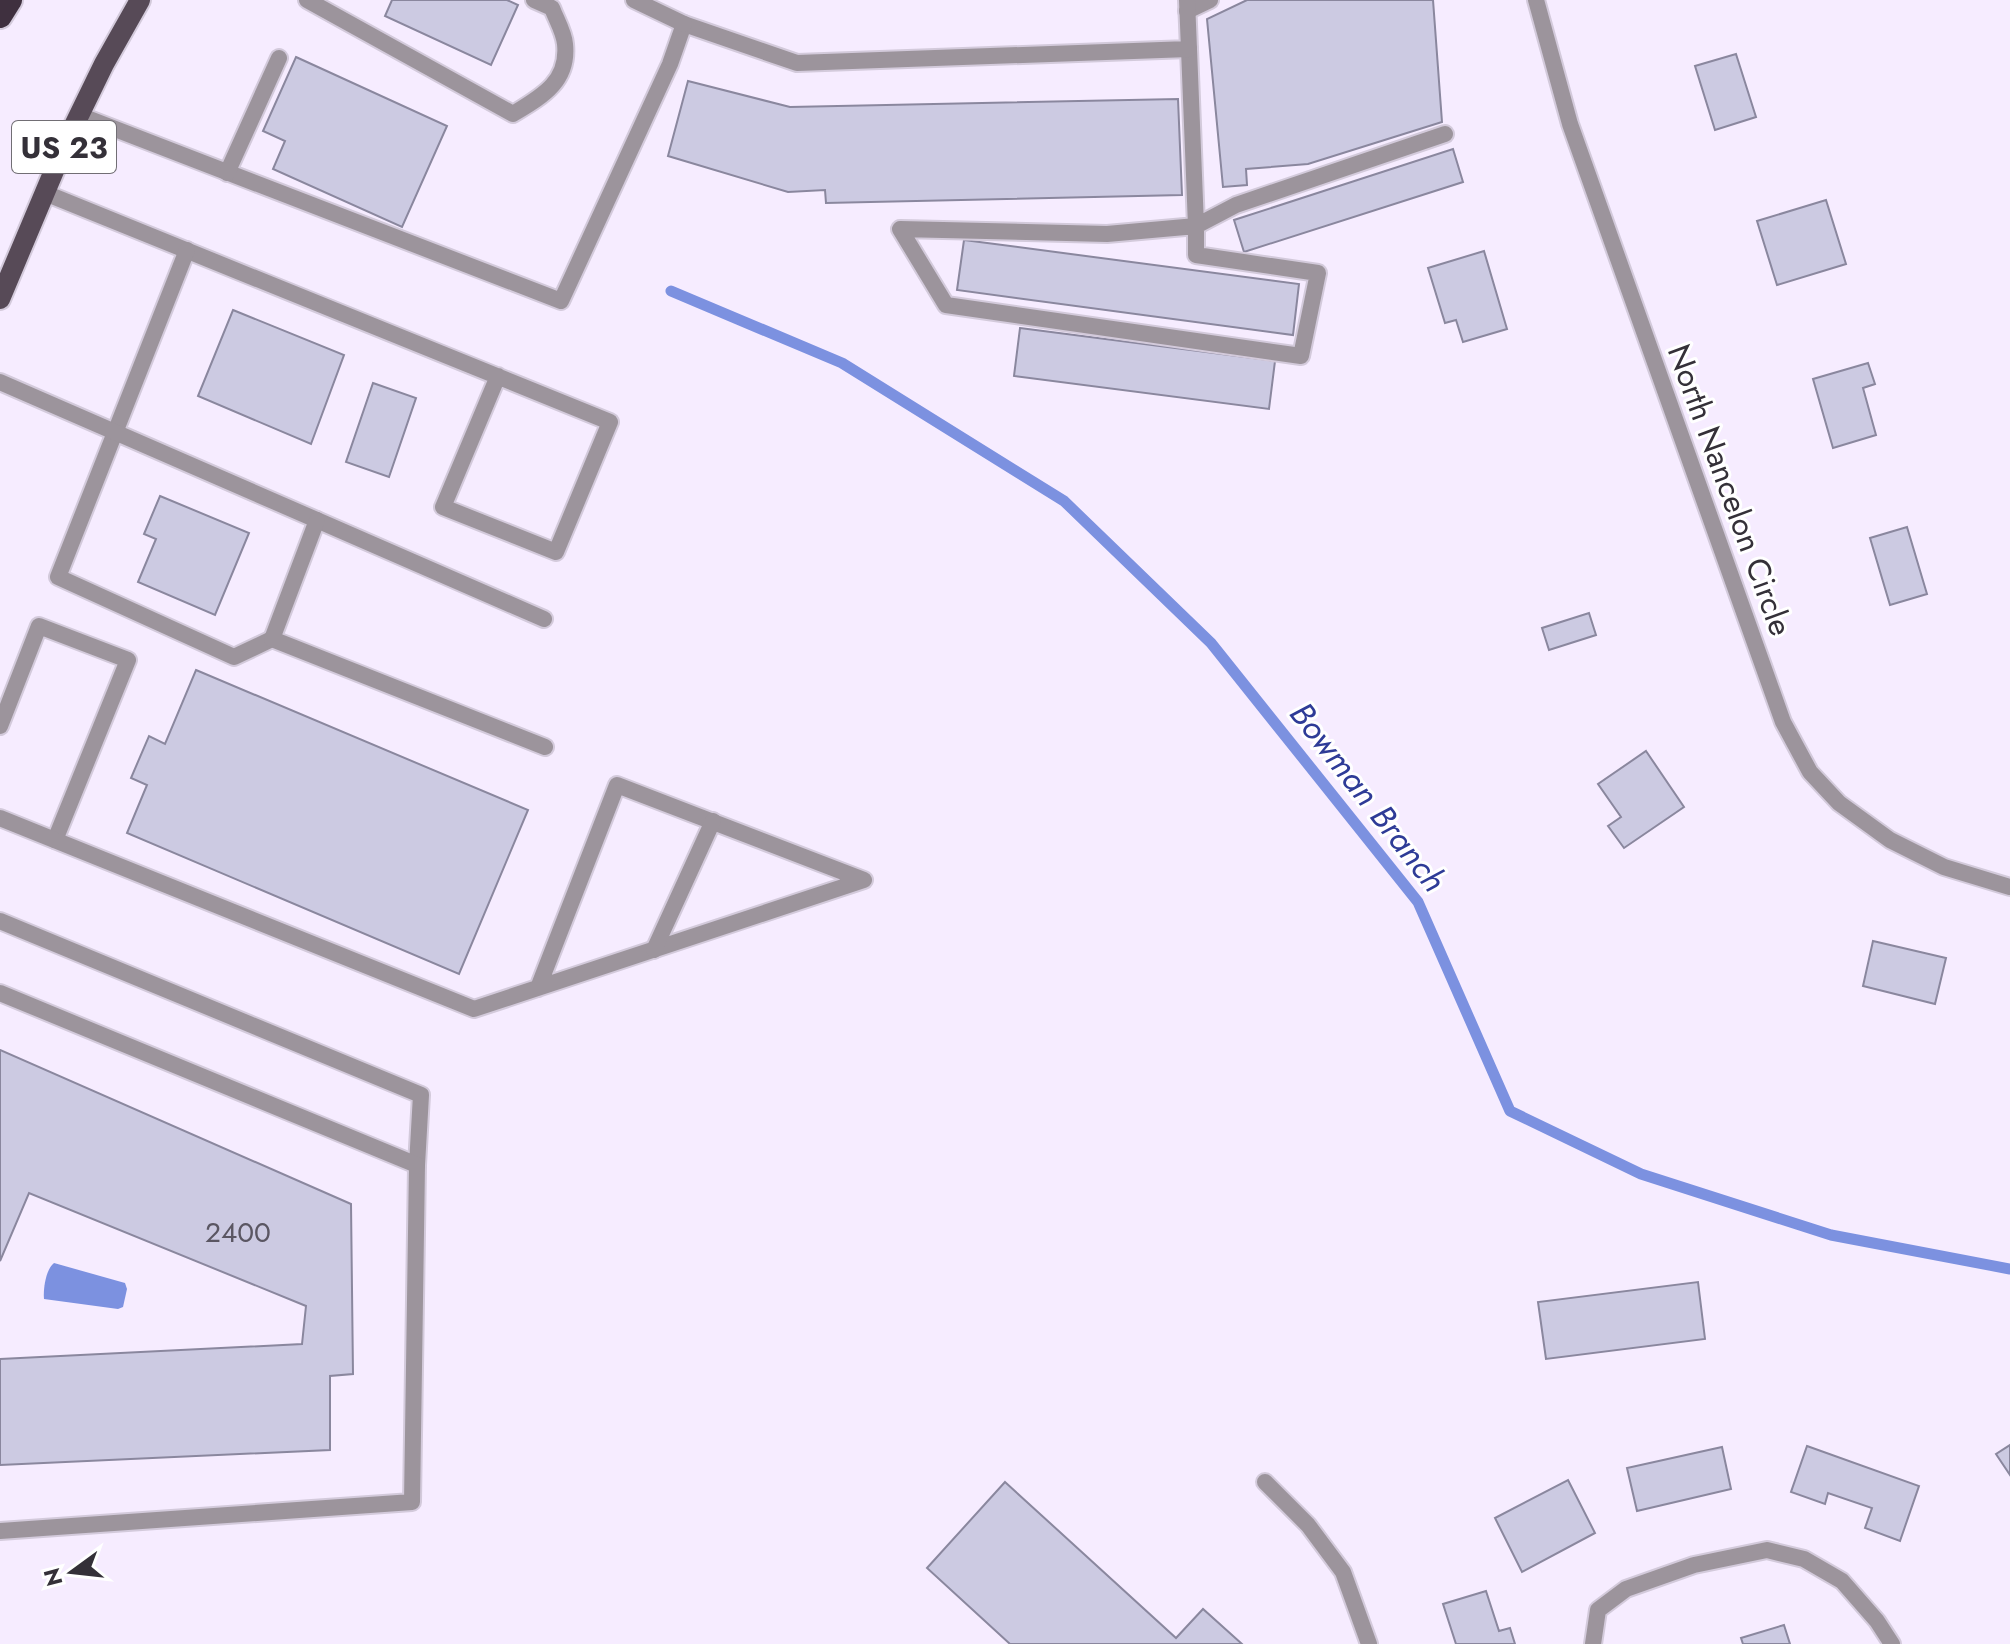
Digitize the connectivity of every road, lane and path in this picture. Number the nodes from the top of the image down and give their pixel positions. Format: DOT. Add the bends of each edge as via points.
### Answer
graph roads {
  1 [pos="10,0"];
  2 [pos="140,0"];
  3 [pos="307,0"];
  4 [pos="534,0"];
  5 [pos="634,0"];
  6 [pos="1210,0"];
  7 [pos="1536,0"];
  8 [pos="1187,5"];
  9 [pos="0,16"];
  10 [pos="684,24"];
  11 [pos="1189,49"];
  12 [pos="279,58"];
  13 [pos="79,115"];
  14 [pos="1445,134"];
  15 [pos="227,173"];
  16 [pos="45,193"];
  17 [pos="1196,226"];
  18 [pos="187,250"];
  19 [pos="0,299"];
  20 [pos="498,376"];
  21 [pos="0,382"];
  22 [pos="116,432"];
  23 [pos="317,520"];
  24 [pos="544,619"];
  25 [pos="272,639"];
  26 [pos="0,726"];
  27 [pos="545,747"];
  28 [pos="0,818"];
  29 [pos="713,821"];
  30 [pos="55,840"];
  31 [pos="2010,887"];
  32 [pos="0,921"];
  33 [pos="654,950"];
  34 [pos="538,988"];
  35 [pos="0,993"];
  36 [pos="417,1165"];
  37 [pos="1265,1482"];
  38 [pos="0,1531"];
  39 [pos="1369,1644"];
  40 [pos="1593,1644"];
  41 [pos="1892,1644"];
  1 -- 9 [label="highway"];
  2 -- 13 [label="main road, US 23"];
  3 -- 4 [label="street" via="513,114 547,93 562,72 565,43 552,8"];
  5 -- 10 [label="street"];
  6 -- 8 [label="street"];
  7 -- 31 [label="street, North Nancelon Circle" via="1570,124 1783,722 1810,772 1839,803 1890,840 1944,867"];
  8 -- 11 [label="street"];
  10 -- 11 [label="street" via="797,63"];
  10 -- 15 [label="street" via="561,301"];
  11 -- 17 [label="street"];
  12 -- 15 [label="street"];
  13 -- 15 [label="street"];
  13 -- 16 [label="main road, US 23"];
  14 -- 17 [label="street" via="1236,205"];
  16 -- 18 [label="street"];
  16 -- 19 [label="main road, US 23"];
  17 -- 17 [label="street" via="1196,255 1318,273 1301,356 946,305 900,229 1107,234"];
  18 -- 20 [label="street"];
  18 -- 22 [label="street"];
  20 -- 20 [label="street" via="610,422 556,552 443,507"];
  21 -- 22 [label="street"];
  22 -- 23 [label="street"];
  22 -- 25 [label="street" via="58,577 234,657"];
  23 -- 24 [label="street"];
  23 -- 25 [label="street"];
  25 -- 27 [label="street"];
  26 -- 30 [label="street" via="39,626 128,660"];
  28 -- 30 [label="street"];
  29 -- 33 [label="street"];
  29 -- 33 [label="street" via="864,880"];
  29 -- 34 [label="street" via="617,785"];
  30 -- 34 [label="street" via="474,1009"];
  32 -- 36 [label="street" via="421,1095"];
  33 -- 34 [label="street"];
  35 -- 36 [label="street"];
  36 -- 38 [label="street" via="412,1502"];
  37 -- 39 [label="street" via="1308,1525 1343,1572"];
  40 -- 41 [label="street" via="1598,1610 1626,1589 1694,1565 1767,1550 1804,1559 1842,1581"];
}
